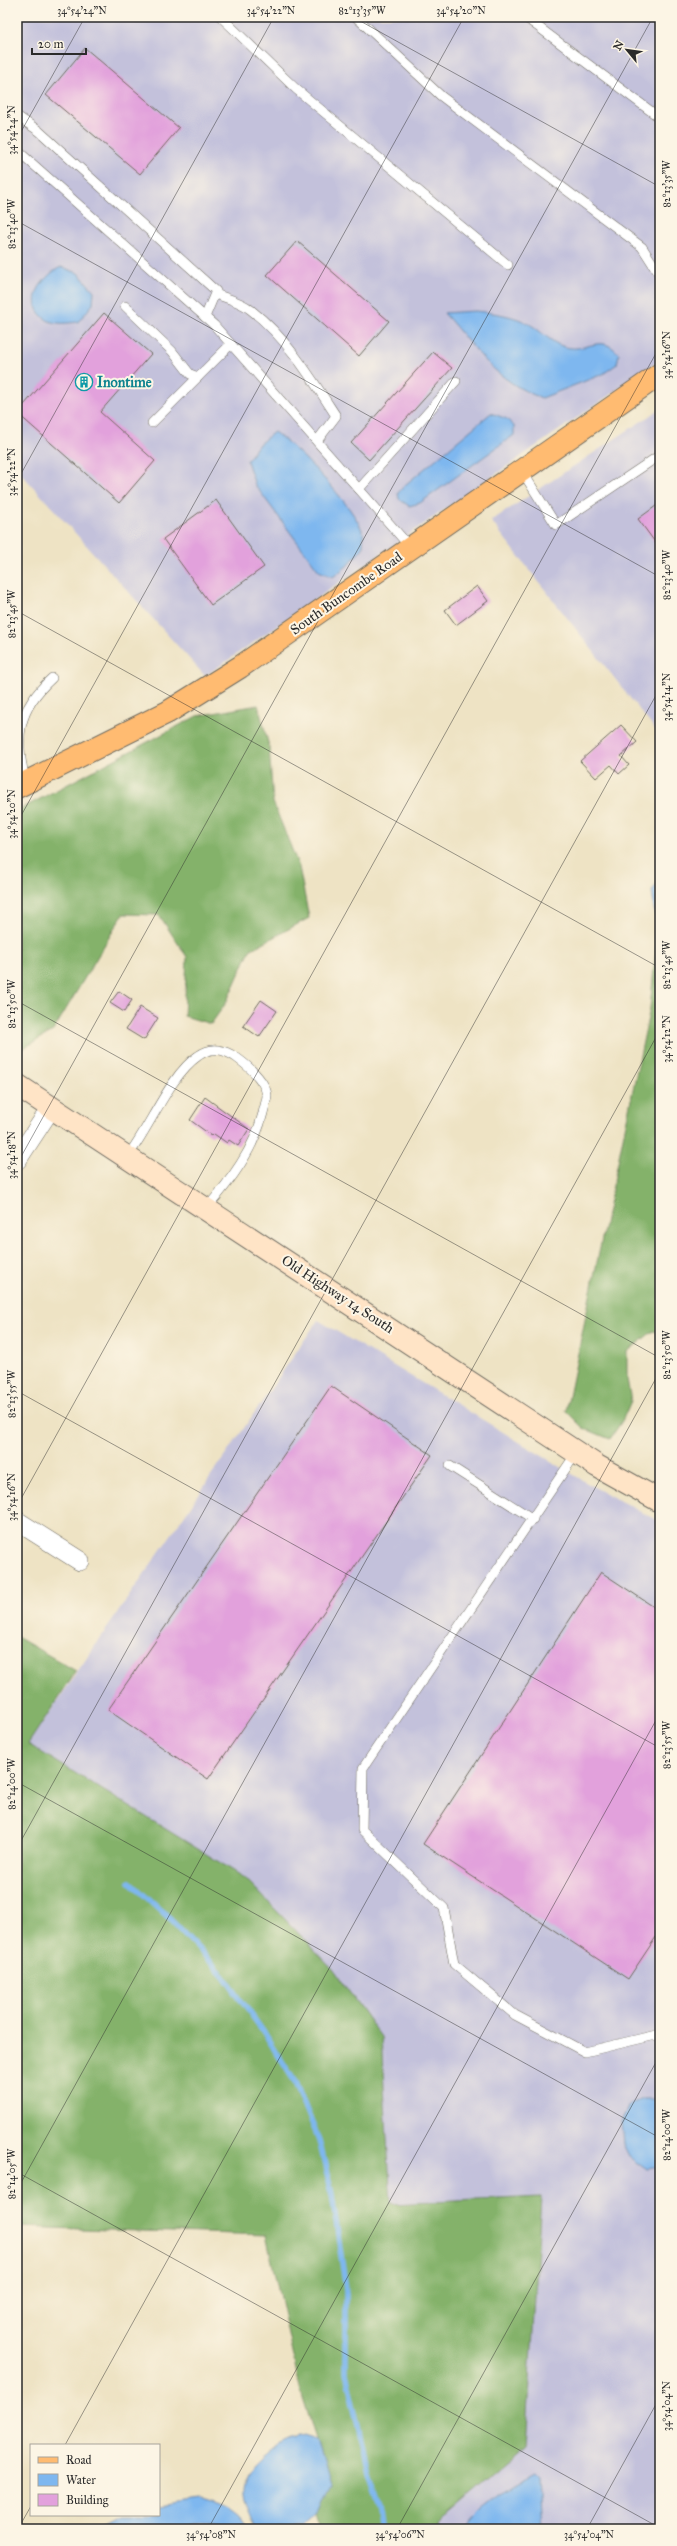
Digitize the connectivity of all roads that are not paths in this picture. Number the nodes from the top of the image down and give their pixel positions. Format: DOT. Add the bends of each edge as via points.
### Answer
graph roads {
  1 [pos="221,17"];
  2 [pos="356,17"];
  3 [pos="525,17"];
  4 [pos="17,116"];
  5 [pos="660,118"];
  6 [pos="17,150"];
  7 [pos="508,265"];
  8 [pos="660,275"];
  9 [pos="215,294"];
  10 [pos="125,306"];
  11 [pos="205,317"];
  12 [pos="231,344"];
  13 [pos="660,374"];
  14 [pos="198,377"];
  15 [pos="456,381"];
  16 [pos="152,423"];
  17 [pos="317,441"];
  18 [pos="660,455"];
  19 [pos="522,471"];
  20 [pos="359,489"];
  21 [pos="411,548"];
  22 [pos="52,678"];
  23 [pos="21,785"];
  24 [pos="17,1085"];
  25 [pos="51,1108"];
  26 [pos="127,1157"];
  27 [pos="17,1160"];
  28 [pos="206,1209"];
  29 [pos="577,1452"];
  30 [pos="450,1466"];
  31 [pos="660,1501"];
  32 [pos="533,1519"];
  33 [pos="17,1521"];
  34 [pos="80,1561"];
  35 [pos="660,2034"];
  1 -- 7 [label="lane" via="296,89"];
  2 -- 8 [label="lane" via="441,96 642,247"];
  3 -- 5 [label="lane"];
  4 -- 9 [label="lane" via="39,131 216,291"];
  6 -- 11 [label="lane"];
  9 -- 11 [label="lane"];
  9 -- 17 [label="lane" via="250,309 286,344 324,397 336,416"];
  10 -- 14 [label="lane" via="172,351 190,374"];
  11 -- 12 [label="lane"];
  12 -- 14 [label="lane"];
  12 -- 17 [label="lane"];
  13 -- 19 [label="main road, South Buncombe Road"];
  14 -- 16 [label="lane"];
  15 -- 20 [label="lane"];
  17 -- 20 [label="lane"];
  18 -- 19 [label="lane" via="556,525"];
  19 -- 21 [label="main road, South Buncombe Road"];
  20 -- 21 [label="lane"];
  21 -- 23 [label="main road, South Buncombe Road" via="240,667 168,712"];
  22 -- 23 [label="lane" via="38,691 25,711 19,734"];
  24 -- 25 [label="street, Old Highway 14 South"];
  25 -- 26 [label="street, Old Highway 14 South"];
  25 -- 27 [label="street"];
  26 -- 28 [label="street, Old Highway 14 South"];
  26 -- 28 [label="lane" via="140,1141 176,1080 198,1056 215,1048 228,1051 244,1063 260,1081 267,1095 253,1143 239,1167"];
  28 -- 29 [label="street, Old Highway 14 South"];
  29 -- 31 [label="street, Old Highway 14 South"];
  29 -- 32 [label="lane"];
  30 -- 32 [label="lane"];
  32 -- 35 [label="lane" via="364,1768 362,1830 444,1908 454,1964 515,2015 585,2052"];
  33 -- 34 [label="street"];
}
